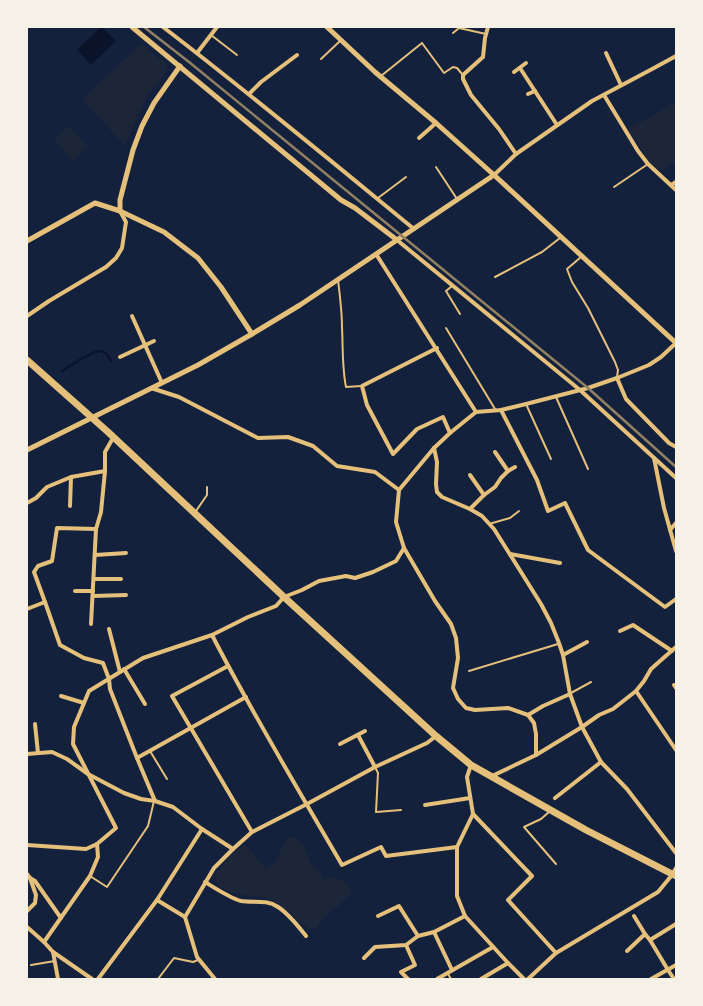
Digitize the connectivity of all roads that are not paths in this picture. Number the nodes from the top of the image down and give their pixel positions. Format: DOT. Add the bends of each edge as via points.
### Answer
graph roads {
  1 [pos="132,27"];
  2 [pos="163,27"];
  3 [pos="217,27"];
  4 [pos="327,27"];
  5 [pos="460,27"];
  6 [pos="488,27"];
  7 [pos="453,33"];
  8 [pos="486,34"];
  9 [pos="211,35"];
  10 [pos="341,40"];
  11 [pos="197,53"];
  12 [pos="606,53"];
  13 [pos="298,54"];
  14 [pos="236,55"];
  15 [pos="676,56"];
  16 [pos="321,59"];
  17 [pos="526,63"];
  18 [pos="180,66"];
  19 [pos="520,68"];
  20 [pos="514,72"];
  21 [pos="463,75"];
  22 [pos="380,77"];
  23 [pos="621,85"];
  24 [pos="534,91"];
  25 [pos="249,94"];
  26 [pos="528,94"];
  27 [pos="604,95"];
  28 [pos="436,124"];
  29 [pos="557,125"];
  30 [pos="419,138"];
  31 [pos="516,154"];
  32 [pos="648,164"];
  33 [pos="436,167"];
  34 [pos="494,175"];
  35 [pos="406,177"];
  36 [pos="676,182"];
  37 [pos="671,185"];
  38 [pos="614,187"];
  39 [pos="676,190"];
  40 [pos="377,199"];
  41 [pos="457,200"];
  42 [pos="120,211"];
  43 [pos="414,229"];
  44 [pos="561,237"];
  45 [pos="397,240"];
  46 [pos="27,241"];
  47 [pos="376,254"];
  48 [pos="582,256"];
  49 [pos="495,277"];
  50 [pos="338,279"];
  51 [pos="452,286"];
  52 [pos="460,314"];
  53 [pos="27,316"];
  54 [pos="132,316"];
  55 [pos="446,328"];
  56 [pos="252,334"];
  57 [pos="154,341"];
  58 [pos="676,343"];
  59 [pos="145,346"];
  60 [pos="437,348"];
  61 [pos="120,357"];
  62 [pos="27,360"];
  63 [pos="617,378"];
  64 [pos="162,383"];
  65 [pos="362,386"];
  66 [pos="151,388"];
  67 [pos="580,390"];
  68 [pos="556,397"];
  69 [pos="526,404"];
  70 [pos="496,410"];
  71 [pos="502,410"];
  72 [pos="476,412"];
  73 [pos="92,418"];
  74 [pos="450,432"];
  75 [pos="113,438"];
  76 [pos="676,447"];
  77 [pos="434,448"];
  78 [pos="27,450"];
  79 [pos="495,452"];
  80 [pos="654,458"];
  81 [pos="551,459"];
  82 [pos="515,467"];
  83 [pos="588,469"];
  84 [pos="105,471"];
  85 [pos="508,471"];
  86 [pos="470,475"];
  87 [pos="71,477"];
  88 [pos="676,478"];
  89 [pos="207,487"];
  90 [pos="399,490"];
  91 [pos="484,495"];
  92 [pos="27,503"];
  93 [pos="70,506"];
  94 [pos="470,509"];
  95 [pos="519,511"];
  96 [pos="194,513"];
  97 [pos="676,523"];
  98 [pos="489,524"];
  99 [pos="96,529"];
  100 [pos="670,530"];
  101 [pos="404,548"];
  102 [pos="676,551"];
  103 [pos="126,554"];
  104 [pos="510,554"];
  105 [pos="95,555"];
  106 [pos="560,563"];
  107 [pos="94,579"];
  108 [pos="121,579"];
  109 [pos="75,591"];
  110 [pos="93,591"];
  111 [pos="126,595"];
  112 [pos="93,596"];
  113 [pos="284,597"];
  114 [pos="676,599"];
  115 [pos="45,602"];
  116 [pos="27,609"];
  117 [pos="91,624"];
  118 [pos="110,629"];
  119 [pos="620,631"];
  120 [pos="212,635"];
  121 [pos="587,642"];
  122 [pos="559,643"];
  123 [pos="676,647"];
  124 [pos="672,651"];
  125 [pos="563,655"];
  126 [pos="228,666"];
  127 [pos="122,671"];
  128 [pos="469,671"];
  129 [pos="109,679"];
  130 [pos="591,682"];
  131 [pos="636,691"];
  132 [pos="570,694"];
  133 [pos="61,696"];
  134 [pos="246,697"];
  135 [pos="84,703"];
  136 [pos="145,704"];
  137 [pos="528,715"];
  138 [pos="35,724"];
  139 [pos="582,727"];
  140 [pos="190,728"];
  141 [pos="365,731"];
  142 [pos="358,735"];
  143 [pos="436,736"];
  144 [pos="340,744"];
  145 [pos="676,750"];
  146 [pos="150,751"];
  147 [pos="38,753"];
  148 [pos="27,754"];
  149 [pos="536,755"];
  150 [pos="137,758"];
  151 [pos="601,762"];
  152 [pos="471,765"];
  153 [pos="375,767"];
  154 [pos="88,774"];
  155 [pos="492,776"];
  156 [pos="167,778"];
  157 [pos="470,798"];
  158 [pos="555,798"];
  159 [pos="154,801"];
  160 [pos="307,804"];
  161 [pos="425,805"];
  162 [pos="401,810"];
  163 [pos="552,810"];
  164 [pos="472,814"];
  165 [pos="202,829"];
  166 [pos="252,832"];
  167 [pos="97,844"];
  168 [pos="27,845"];
  169 [pos="457,847"];
  170 [pos="233,849"];
  171 [pos="676,853"];
  172 [pos="556,864"];
  173 [pos="675,873"];
  174 [pos="28,876"];
  175 [pos="90,876"];
  176 [pos="205,882"];
  177 [pos="157,900"];
  178 [pos="27,911"];
  179 [pos="378,916"];
  180 [pos="465,916"];
  181 [pos="634,916"];
  182 [pos="185,917"];
  183 [pos="61,918"];
  184 [pos="676,924"];
  185 [pos="27,927"];
  186 [pos="434,932"];
  187 [pos="645,934"];
  188 [pos="306,936"];
  189 [pos="418,936"];
  190 [pos="650,940"];
  191 [pos="44,942"];
  192 [pos="406,945"];
  193 [pos="493,947"];
  194 [pos="627,951"];
  195 [pos="53,952"];
  196 [pos="556,953"];
  197 [pos="364,958"];
  198 [pos="199,959"];
  199 [pos="55,961"];
  200 [pos="508,963"];
  201 [pos="31,965"];
  202 [pos="676,965"];
  203 [pos="452,970"];
  204 [pos="668,970"];
  205 [pos="447,973"];
  206 [pos="58,979"];
  207 [pos="92,979"];
  208 [pos="98,979"];
  209 [pos="158,979"];
  210 [pos="214,979"];
  211 [pos="408,979"];
  212 [pos="437,979"];
  213 [pos="451,979"];
  214 [pos="481,979"];
  215 [pos="524,979"];
  216 [pos="528,979"];
  217 [pos="651,979"];
  218 [pos="674,979"];
  1 -- 18 [label="street"];
  2 -- 11 [label="street"];
  3 -- 9 [label="street"];
  4 -- 10 [label="street"];
  5 -- 7 [label="lane"];
  5 -- 8 [label="lane"];
  6 -- 8 [label="street"];
  8 -- 21 [label="street" via="483,58"];
  9 -- 11 [label="street"];
  9 -- 14 [label="lane"];
  10 -- 16 [label="lane"];
  10 -- 22 [label="street"];
  11 -- 25 [label="street"];
  12 -- 23 [label="street"];
  13 -- 25 [label="street"];
  15 -- 23 [label="street"];
  17 -- 19 [label="street"];
  18 -- 42 [label="street" via="154,103 142,126 120,200"];
  18 -- 45 [label="street" via="341,200"];
  19 -- 20 [label="street"];
  19 -- 24 [label="street"];
  21 -- 22 [label="lane" via="458,68 453,67 444,73 422,43"];
  21 -- 31 [label="street" via="471,95"];
  22 -- 28 [label="street"];
  23 -- 27 [label="street"];
  24 -- 26 [label="street"];
  24 -- 29 [label="street"];
  25 -- 40 [label="street"];
  27 -- 29 [label="street"];
  27 -- 32 [label="street"];
  28 -- 30 [label="street"];
  28 -- 34 [label="street"];
  29 -- 31 [label="street"];
  31 -- 34 [label="street"];
  32 -- 37 [label="street"];
  32 -- 38 [label="lane"];
  33 -- 41 [label="lane"];
  34 -- 41 [label="street"];
  34 -- 44 [label="street"];
  35 -- 40 [label="lane"];
  36 -- 37 [label="street"];
  37 -- 39 [label="street"];
  40 -- 43 [label="street"];
  41 -- 43 [label="street"];
  42 -- 46 [label="street" via="95,203"];
  42 -- 53 [label="street" via="126,222 122,248 116,258 106,267"];
  42 -- 56 [label="street" via="164,232 198,258"];
  43 -- 45 [label="street"];
  44 -- 48 [label="street"];
  44 -- 49 [label="lane" via="542,252"];
  45 -- 47 [label="street"];
  45 -- 51 [label="street"];
  47 -- 50 [label="street"];
  47 -- 60 [label="street"];
  48 -- 58 [label="street"];
  48 -- 63 [label="lane" via="567,269 615,362"];
  50 -- 56 [label="street"];
  50 -- 65 [label="lane" via="346,387"];
  51 -- 52 [label="lane" via="446,291"];
  51 -- 67 [label="street"];
  54 -- 59 [label="street"];
  55 -- 70 [label="lane"];
  56 -- 64 [label="street"];
  57 -- 59 [label="street"];
  58 -- 63 [label="street" via="661,358"];
  59 -- 61 [label="street"];
  59 -- 64 [label="street"];
  60 -- 65 [label="street"];
  60 -- 72 [label="street"];
  62 -- 73 [label="highway"];
  63 -- 67 [label="street"];
  63 -- 76 [label="street" via="626,399"];
  64 -- 66 [label="street"];
  65 -- 74 [label="street" via="367,405 393,454 417,429 443,417"];
  66 -- 73 [label="street"];
  66 -- 90 [label="street" via="179,397 258,438 288,437 313,446 337,466 375,472"];
  67 -- 68 [label="street"];
  67 -- 80 [label="street"];
  68 -- 69 [label="street"];
  68 -- 83 [label="lane"];
  69 -- 71 [label="street"];
  69 -- 81 [label="lane"];
  70 -- 71 [label="street"];
  70 -- 72 [label="street"];
  71 -- 114 [label="street" via="537,480 548,511 565,503 588,550 665,607"];
  72 -- 74 [label="street"];
  73 -- 75 [label="highway"];
  73 -- 78 [label="street"];
  74 -- 77 [label="street"];
  75 -- 84 [label="street" via="105,452"];
  75 -- 96 [label="highway"];
  77 -- 90 [label="street"];
  77 -- 94 [label="street" via="437,462 437,492 442,497"];
  79 -- 85 [label="street"];
  80 -- 88 [label="street"];
  80 -- 100 [label="street"];
  82 -- 85 [label="street"];
  84 -- 87 [label="street"];
  84 -- 99 [label="street" via="101,512"];
  85 -- 91 [label="street" via="495,487"];
  86 -- 91 [label="street"];
  87 -- 92 [label="street" via="47,487"];
  87 -- 93 [label="street"];
  89 -- 96 [label="lane" via="207,495"];
  90 -- 101 [label="street" via="396,522"];
  91 -- 94 [label="street"];
  94 -- 98 [label="street"];
  95 -- 98 [label="lane" via="510,518"];
  96 -- 113 [label="highway"];
  97 -- 100 [label="street"];
  98 -- 104 [label="street"];
  99 -- 105 [label="street"];
  99 -- 115 [label="street" via="57,528 52,561 38,566 34,572"];
  100 -- 102 [label="street"];
  101 -- 113 [label="street" via="396,561 373,572 355,578 346,576 319,581"];
  101 -- 137 [label="street" via="451,624 456,638 458,658 453,688 458,699 466,708 508,708"];
  103 -- 105 [label="street"];
  104 -- 106 [label="street"];
  104 -- 122 [label="street" via="541,604"];
  105 -- 107 [label="street"];
  107 -- 108 [label="street"];
  107 -- 110 [label="street"];
  109 -- 110 [label="street"];
  110 -- 112 [label="street"];
  111 -- 112 [label="street"];
  112 -- 117 [label="street"];
  113 -- 120 [label="street" via="276,606"];
  113 -- 143 [label="highway"];
  115 -- 116 [label="street"];
  115 -- 129 [label="street" via="60,645 84,658 103,663"];
  118 -- 127 [label="street"];
  119 -- 124 [label="street" via="633,625"];
  120 -- 126 [label="street"];
  120 -- 127 [label="street" via="143,658"];
  121 -- 125 [label="street"];
  122 -- 125 [label="street"];
  122 -- 128 [label="lane"];
  123 -- 124 [label="street"];
  124 -- 131 [label="street" via="652,669"];
  125 -- 132 [label="street"];
  126 -- 134 [label="street"];
  126 -- 140 [label="street" via="172,696"];
  127 -- 129 [label="street"];
  127 -- 136 [label="street"];
  129 -- 135 [label="street" via="89,690"];
  129 -- 150 [label="street" via="110,689"];
  130 -- 132 [label="lane"];
  131 -- 139 [label="street" via="613,709"];
  131 -- 145 [label="street"];
  132 -- 137 [label="street"];
  132 -- 139 [label="street"];
  133 -- 135 [label="street"];
  134 -- 140 [label="street"];
  134 -- 160 [label="street"];
  135 -- 154 [label="street" via="74,727 73,744"];
  137 -- 149 [label="street" via="534,723"];
  138 -- 147 [label="street"];
  139 -- 149 [label="street"];
  139 -- 151 [label="street"];
  140 -- 146 [label="street"];
  140 -- 166 [label="street"];
  141 -- 142 [label="street"];
  142 -- 144 [label="street"];
  142 -- 153 [label="street"];
  143 -- 152 [label="highway"];
  143 -- 153 [label="street" via="427,744"];
  146 -- 150 [label="street"];
  146 -- 156 [label="lane"];
  147 -- 148 [label="street"];
  147 -- 154 [label="street" via="52,752"];
  149 -- 155 [label="street"];
  150 -- 159 [label="street"];
  151 -- 158 [label="street"];
  151 -- 171 [label="street" via="627,789"];
  152 -- 155 [label="highway"];
  152 -- 157 [label="street" via="467,777"];
  153 -- 160 [label="street"];
  153 -- 162 [label="lane" via="378,773 376,812"];
  154 -- 159 [label="street" via="124,793"];
  154 -- 167 [label="street" via="116,828"];
  155 -- 163 [label="highway"];
  157 -- 161 [label="street"];
  157 -- 164 [label="street"];
  159 -- 165 [label="street" via="173,807"];
  159 -- 175 [label="lane" via="148,826 107,887"];
  160 -- 166 [label="street"];
  160 -- 169 [label="street" via="342,865 381,846 386,856"];
  163 -- 172 [label="lane" via="524,827"];
  163 -- 173 [label="highway" via="586,830"];
  164 -- 169 [label="street"];
  164 -- 196 [label="street" via="532,876 508,900"];
  165 -- 170 [label="street"];
  165 -- 177 [label="street"];
  166 -- 170 [label="street"];
  167 -- 168 [label="street" via="86,848"];
  167 -- 175 [label="street" via="98,857"];
  169 -- 180 [label="street" via="457,896"];
  170 -- 176 [label="street" via="214,868"];
  173 -- 196 [label="street" via="658,892"];
  174 -- 178 [label="street" via="36,895 35,903"];
  174 -- 183 [label="street" via="35,881"];
  175 -- 183 [label="street"];
  176 -- 182 [label="street"];
  176 -- 188 [label="street" via="241,900 267,902 278,907"];
  177 -- 182 [label="street"];
  177 -- 208 [label="street"];
  179 -- 189 [label="street" via="399,906"];
  180 -- 186 [label="street"];
  180 -- 193 [label="street"];
  181 -- 187 [label="street"];
  182 -- 198 [label="street"];
  183 -- 191 [label="street"];
  184 -- 190 [label="street"];
  185 -- 191 [label="street"];
  186 -- 189 [label="street"];
  186 -- 203 [label="street"];
  187 -- 190 [label="street"];
  187 -- 194 [label="street"];
  189 -- 192 [label="street"];
  190 -- 204 [label="street"];
  191 -- 195 [label="street"];
  192 -- 197 [label="street" via="375,947"];
  192 -- 211 [label="street" via="415,965 401,972"];
  193 -- 200 [label="street"];
  193 -- 203 [label="street"];
  195 -- 199 [label="street"];
  195 -- 207 [label="street"];
  196 -- 216 [label="street"];
  198 -- 209 [label="lane" via="193,962 174,958"];
  198 -- 210 [label="street"];
  199 -- 201 [label="lane"];
  199 -- 206 [label="street"];
  200 -- 214 [label="street"];
  200 -- 215 [label="street"];
  202 -- 204 [label="street"];
  203 -- 205 [label="street"];
  204 -- 217 [label="street"];
  204 -- 218 [label="street"];
  205 -- 212 [label="street"];
  205 -- 213 [label="lane"];
}
